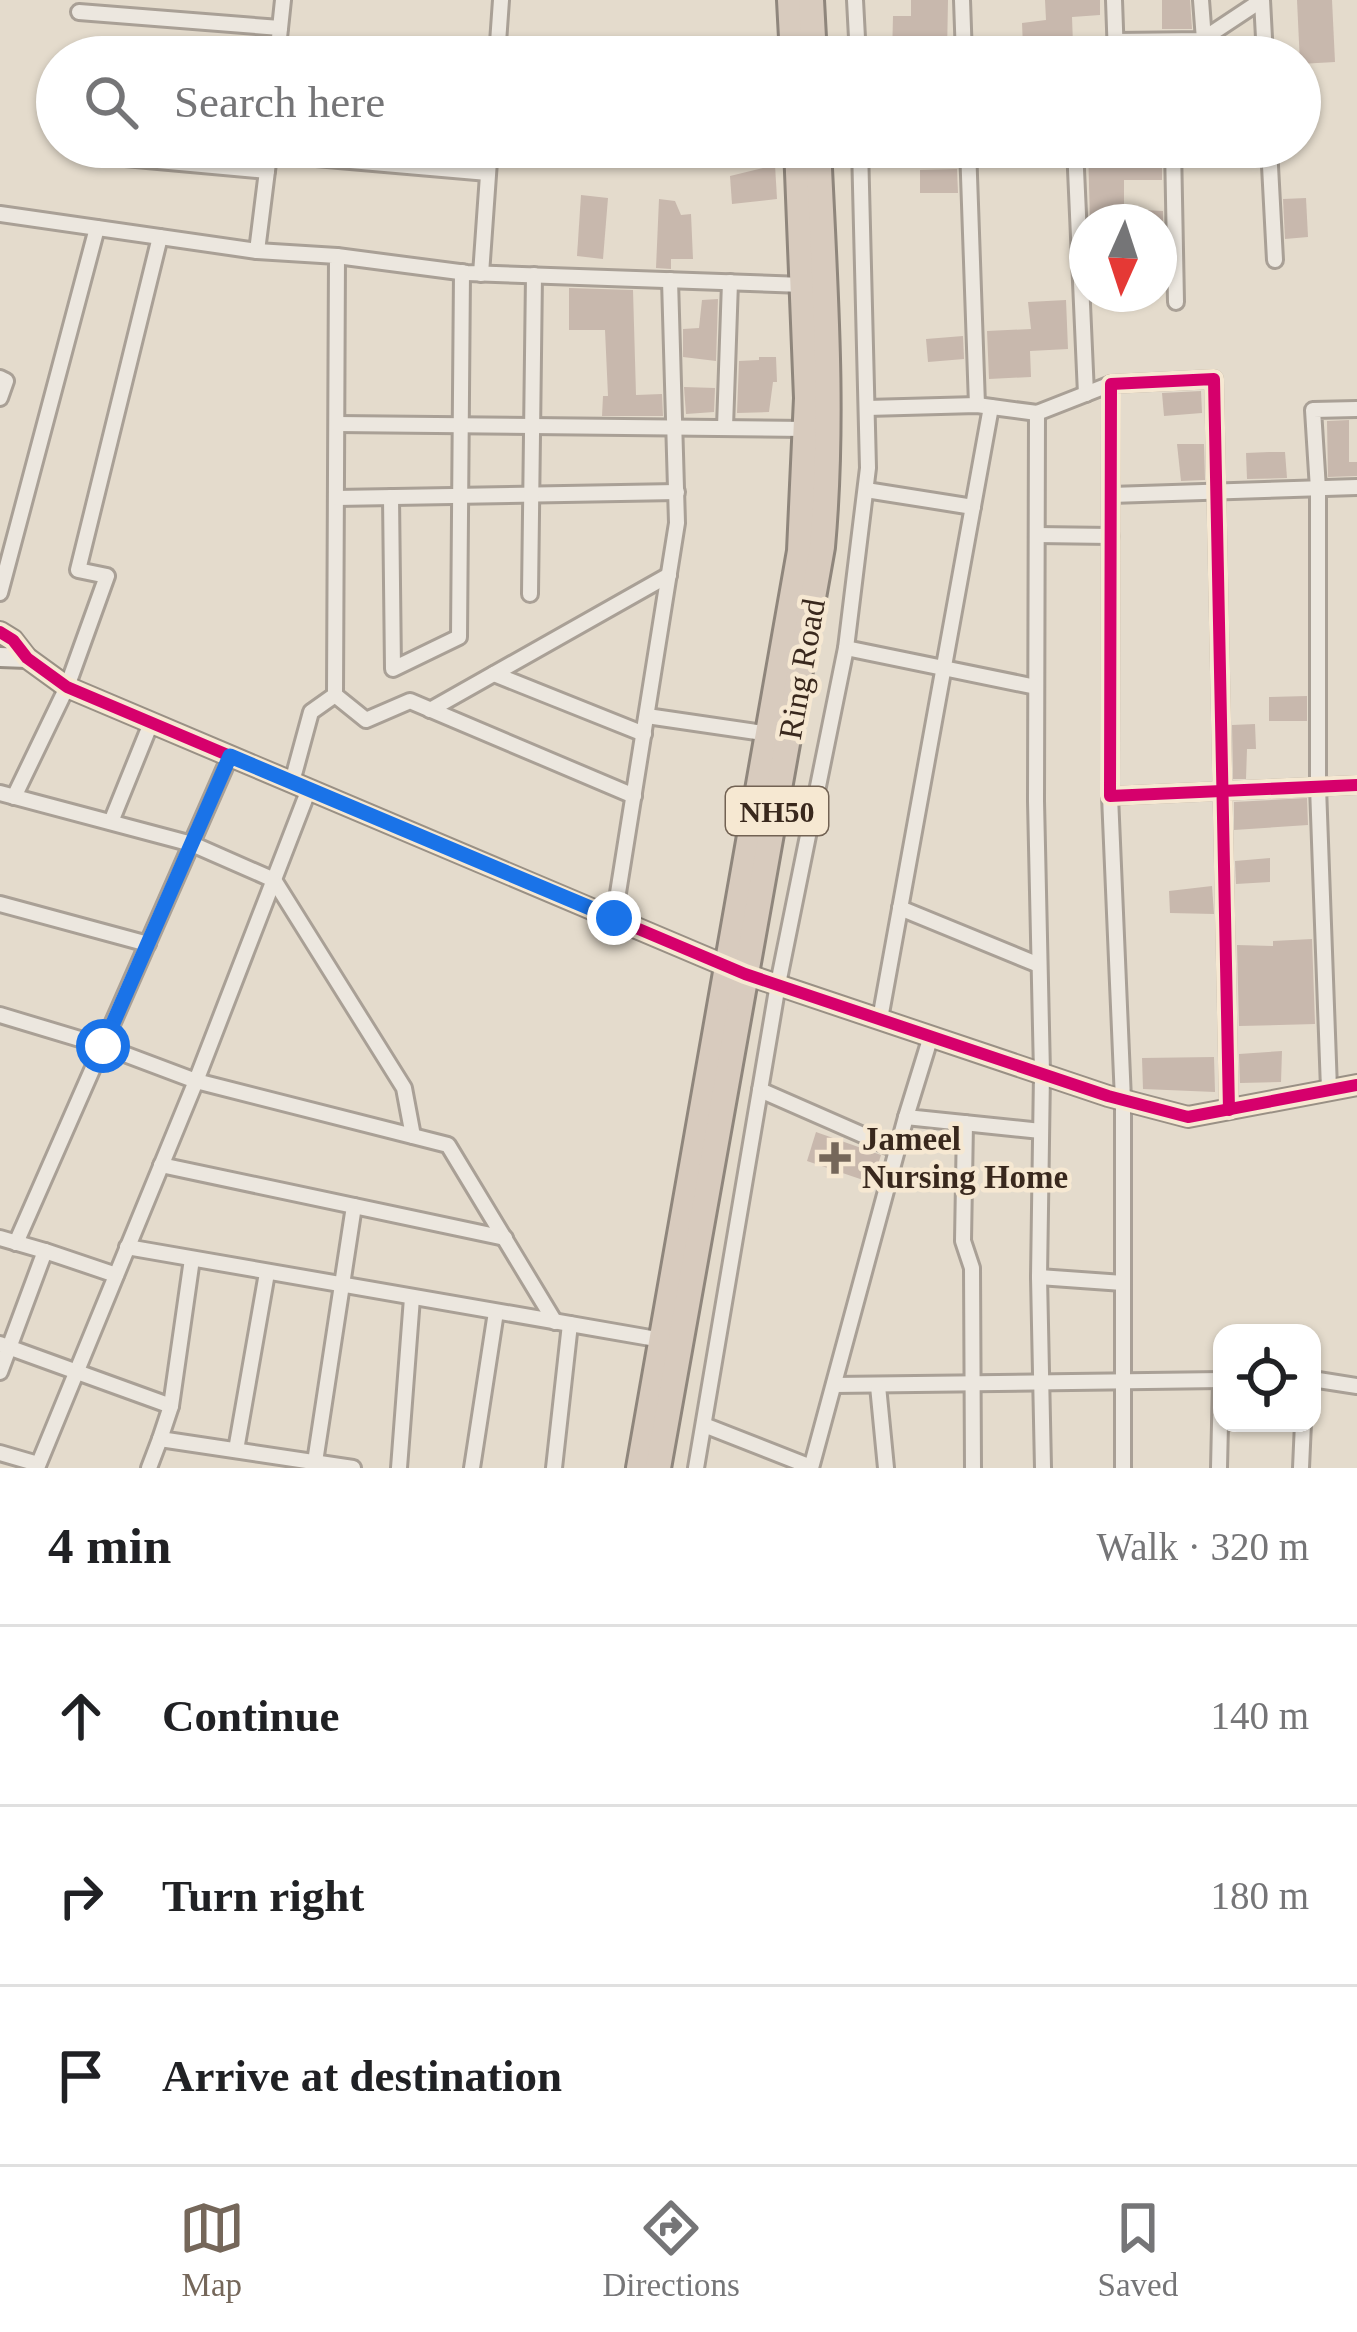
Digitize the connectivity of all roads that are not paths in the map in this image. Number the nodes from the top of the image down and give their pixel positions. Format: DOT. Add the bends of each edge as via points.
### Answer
graph roads {
  1 [pos="283,0"];
  2 [pos="501,0"];
  3 [pos="790,0"];
  4 [pos="811,0"];
  5 [pos="855,0"];
  6 [pos="962,0"];
  7 [pos="1114,0"];
  8 [pos="1202,0"];
  9 [pos="79,13"];
  10 [pos="280,28"];
  11 [pos="279,36"];
  12 [pos="498,36"];
  13 [pos="792,36"];
  14 [pos="813,36"];
  15 [pos="857,36"];
  16 [pos="963,36"];
  17 [pos="1115,36"];
  18 [pos="1204,36"];
  19 [pos="1210,36"];
  20 [pos="1264,36"];
  21 [pos="236,168"];
  22 [pos="267,168"];
  23 [pos="441,168"];
  24 [pos="488,168"];
  25 [pos="798,168"];
  26 [pos="819,168"];
  27 [pos="861,168"];
  28 [pos="969,168"];
  29 [pos="1076,168"];
  30 [pos="1173,168"];
  31 [pos="1270,168"];
  32 [pos="267,171"];
  33 [pos="488,173"];
  34 [pos="1174,204"];
  35 [pos="0,214"];
  36 [pos="97,228"];
  37 [pos="160,237"];
  38 [pos="256,251"];
  39 [pos="337,256"];
  40 [pos="1275,260"];
  41 [pos="461,272"];
  42 [pos="481,274"];
  43 [pos="534,275"];
  44 [pos="670,280"];
  45 [pos="730,282"];
  46 [pos="803,285"];
  47 [pos="0,378"];
  48 [pos="1111,384"];
  49 [pos="1086,394"];
  50 [pos="0,398"];
  51 [pos="984,406"];
  52 [pos="867,408"];
  53 [pos="1357,409"];
  54 [pos="1037,412"];
  55 [pos="337,424"];
  56 [pos="462,425"];
  57 [pos="530,426"];
  58 [pos="675,427"];
  59 [pos="725,428"];
  60 [pos="806,429"];
  61 [pos="1357,488"];
  62 [pos="1318,489"];
  63 [pos="866,490"];
  64 [pos="676,492"];
  65 [pos="1216,493"];
  66 [pos="531,495"];
  67 [pos="1111,495"];
  68 [pos="461,496"];
  69 [pos="391,497"];
  70 [pos="336,498"];
  71 [pos="973,507"];
  72 [pos="1037,535"];
  73 [pos="1111,536"];
  74 [pos="669,575"];
  75 [pos="0,593"];
  76 [pos="530,594"];
  77 [pos="0,632"];
  78 [pos="846,648"];
  79 [pos="0,657"];
  80 [pos="27,658"];
  81 [pos="944,668"];
  82 [pos="494,674"];
  83 [pos="67,687"];
  84 [pos="1036,687"];
  85 [pos="335,695"];
  86 [pos="430,710"];
  87 [pos="646,716"];
  88 [pos="152,723"];
  89 [pos="644,734"];
  90 [pos="770,734"];
  91 [pos="230,756"];
  92 [pos="1357,785"];
  93 [pos="301,786"];
  94 [pos="1318,787"];
  95 [pos="1221,791"];
  96 [pos="7,795"];
  97 [pos="634,796"];
  98 [pos="1110,796"];
  99 [pos="111,822"];
  100 [pos="192,844"];
  101 [pos="274,880"];
  102 [pos="0,904"];
  103 [pos="900,908"];
  104 [pos="614,918"];
  105 [pos="148,944"];
  106 [pos="1040,965"];
  107 [pos="737,970"];
  108 [pos="778,984"];
  109 [pos="0,1015"];
  110 [pos="880,1019"];
  111 [pos="931,1036"];
  112 [pos="103,1046"];
  113 [pos="1042,1073"];
  114 [pos="196,1081"];
  115 [pos="1357,1084"];
  116 [pos="1329,1089"];
  117 [pos="760,1090"];
  118 [pos="1124,1100"];
  119 [pos="1229,1110"];
  120 [pos="906,1117"];
  121 [pos="965,1123"];
  122 [pos="1041,1130"];
  123 [pos="413,1136"];
  124 [pos="897,1150"];
  125 [pos="161,1165"];
  126 [pos="354,1206"];
  127 [pos="0,1238"];
  128 [pos="505,1238"];
  129 [pos="16,1243"];
  130 [pos="128,1247"];
  131 [pos="45,1251"];
  132 [pos="192,1259"];
  133 [pos="267,1273"];
  134 [pos="116,1275"];
  135 [pos="1039,1277"];
  136 [pos="1123,1283"];
  137 [pos="340,1286"];
  138 [pos="412,1298"];
  139 [pos="496,1312"];
  140 [pos="562,1323"];
  141 [pos="662,1340"];
  142 [pos="5,1346"];
  143 [pos="0,1372"];
  144 [pos="76,1372"];
  145 [pos="1213,1380"];
  146 [pos="1321,1380"];
  147 [pos="1040,1382"];
  148 [pos="1123,1382"];
  149 [pos="972,1384"];
  150 [pos="834,1385"];
  151 [pos="878,1386"];
  152 [pos="1357,1386"];
  153 [pos="171,1406"];
  154 [pos="704,1425"];
  155 [pos="1220,1432"];
  156 [pos="1303,1432"];
  157 [pos="160,1438"];
  158 [pos="236,1450"];
  159 [pos="0,1453"];
  160 [pos="315,1462"];
  161 [pos="37,1466"];
  162 [pos="149,1468"];
  163 [pos="353,1468"];
  164 [pos="399,1468"];
  165 [pos="472,1468"];
  166 [pos="554,1468"];
  167 [pos="639,1468"];
  168 [pos="658,1468"];
  169 [pos="696,1468"];
  170 [pos="811,1468"];
  171 [pos="886,1468"];
  172 [pos="973,1468"];
  173 [pos="1043,1468"];
  174 [pos="1123,1468"];
  175 [pos="1219,1468"];
  176 [pos="1301,1468"];
  1 -- 10 [label="street"];
  2 -- 12 [label="street"];
  3 -- 13 [label="highway"];
  4 -- 14 [label="highway"];
  5 -- 15 [label="street"];
  6 -- 16 [label="street"];
  7 -- 17 [label="street"];
  8 -- 18 [label="street"];
  9 -- 10 [label="street"];
  10 -- 11 [label="street"];
  19 -- 20 [label="street" via="1262,0"];
  21 -- 32 [label="street"];
  22 -- 32 [label="street"];
  23 -- 33 [label="street"];
  24 -- 33 [label="street"];
  25 -- 46 [label="highway, Ring Road / NH50"];
  26 -- 107 [label="highway, Ring Road / NH50" via="830,460 809,635"];
  27 -- 52 [label="street"];
  28 -- 51 [label="street"];
  29 -- 49 [label="street"];
  30 -- 34 [label="street"];
  31 -- 40 [label="street"];
  32 -- 38 [label="street"];
  33 -- 42 [label="street"];
  35 -- 36 [label="street"];
  36 -- 37 [label="street"];
  36 -- 75 [label="street"];
  37 -- 38 [label="street"];
  37 -- 83 [label="street" via="78,570 107,576"];
  38 -- 39 [label="street"];
  39 -- 41 [label="street"];
  39 -- 55 [label="street"];
  41 -- 42 [label="street"];
  41 -- 56 [label="street"];
  42 -- 43 [label="street"];
  43 -- 44 [label="street"];
  43 -- 57 [label="street"];
  44 -- 45 [label="street"];
  44 -- 58 [label="street"];
  45 -- 46 [label="street"];
  45 -- 59 [label="street"];
  46 -- 60 [label="highway, Ring Road / NH50"];
  47 -- 50 [label="street"];
  48 -- 49 [label="street"];
  48 -- 65 [label="street" via="1214,379"];
  48 -- 67 [label="street"];
  49 -- 54 [label="street"];
  51 -- 52 [label="street"];
  51 -- 54 [label="street"];
  51 -- 71 [label="street"];
  52 -- 63 [label="street"];
  53 -- 62 [label="street" via="1313,410"];
  54 -- 72 [label="street"];
  55 -- 56 [label="street"];
  55 -- 70 [label="street"];
  56 -- 57 [label="street"];
  56 -- 68 [label="street"];
  57 -- 58 [label="street"];
  57 -- 66 [label="street"];
  58 -- 59 [label="street"];
  58 -- 64 [label="street"];
  59 -- 60 [label="street"];
  60 -- 90 [label="highway, Ring Road / NH50" via="800,551"];
  61 -- 62 [label="street"];
  62 -- 65 [label="street"];
  62 -- 94 [label="street"];
  63 -- 71 [label="street"];
  63 -- 78 [label="street"];
  64 -- 66 [label="street"];
  64 -- 74 [label="street"];
  65 -- 67 [label="street"];
  65 -- 95 [label="street"];
  66 -- 68 [label="street"];
  66 -- 76 [label="street"];
  67 -- 73 [label="street"];
  68 -- 69 [label="street"];
  68 -- 69 [label="street" via="460,638 393,670"];
  69 -- 70 [label="street"];
  70 -- 85 [label="street"];
  71 -- 81 [label="street"];
  72 -- 73 [label="street"];
  72 -- 84 [label="street"];
  73 -- 98 [label="street"];
  74 -- 82 [label="street"];
  74 -- 87 [label="street"];
  77 -- 80 [label="street"];
  78 -- 81 [label="street"];
  78 -- 108 [label="street"];
  79 -- 80 [label="street"];
  80 -- 83 [label="street"];
  81 -- 84 [label="street"];
  81 -- 103 [label="street"];
  82 -- 86 [label="street"];
  82 -- 89 [label="street"];
  83 -- 88 [label="street"];
  83 -- 96 [label="street"];
  84 -- 106 [label="street"];
  85 -- 86 [label="street" via="366,720 410,701"];
  85 -- 93 [label="street" via="311,712"];
  86 -- 97 [label="street"];
  87 -- 89 [label="street"];
  87 -- 90 [label="street"];
  88 -- 91 [label="street"];
  88 -- 99 [label="street"];
  89 -- 97 [label="street"];
  90 -- 107 [label="highway, Ring Road / NH50"];
  91 -- 93 [label="street"];
  91 -- 100 [label="street"];
  92 -- 94 [label="street"];
  93 -- 101 [label="street"];
  93 -- 104 [label="street"];
  94 -- 95 [label="street"];
  94 -- 116 [label="street"];
  95 -- 98 [label="street"];
  95 -- 119 [label="street"];
  96 -- 99 [label="street"];
  97 -- 104 [label="street"];
  98 -- 118 [label="street"];
  99 -- 100 [label="street"];
  100 -- 101 [label="street"];
  100 -- 105 [label="street"];
  101 -- 114 [label="street"];
  101 -- 123 [label="street" via="404,1088"];
  102 -- 105 [label="street"];
  103 -- 106 [label="street"];
  103 -- 110 [label="street"];
  104 -- 107 [label="street"];
  105 -- 112 [label="street"];
  106 -- 113 [label="street"];
  107 -- 108 [label="street"];
  107 -- 141 [label="highway, Ring Road / NH50"];
  107 -- 168 [label="highway, Ring Road / NH50"];
  108 -- 110 [label="street"];
  108 -- 117 [label="street"];
  109 -- 112 [label="street"];
  110 -- 111 [label="street"];
  111 -- 113 [label="street"];
  111 -- 120 [label="street"];
  112 -- 114 [label="street"];
  112 -- 129 [label="street"];
  113 -- 118 [label="street"];
  113 -- 122 [label="street"];
  114 -- 123 [label="street"];
  114 -- 125 [label="street"];
  115 -- 116 [label="street"];
  116 -- 119 [label="street"];
  117 -- 124 [label="street"];
  117 -- 154 [label="street"];
  118 -- 119 [label="street" via="1188,1118"];
  118 -- 136 [label="street"];
  120 -- 121 [label="street"];
  120 -- 124 [label="street"];
  121 -- 122 [label="street"];
  121 -- 149 [label="street"];
  122 -- 135 [label="street"];
  123 -- 128 [label="street" via="448,1145"];
  124 -- 150 [label="street"];
  125 -- 126 [label="street"];
  125 -- 130 [label="street"];
  126 -- 128 [label="street"];
  126 -- 137 [label="street"];
  127 -- 129 [label="street"];
  128 -- 140 [label="street"];
  129 -- 131 [label="street"];
  130 -- 132 [label="street"];
  130 -- 134 [label="street"];
  131 -- 134 [label="street"];
  131 -- 142 [label="street"];
  132 -- 133 [label="street"];
  132 -- 153 [label="street"];
  133 -- 137 [label="street"];
  133 -- 158 [label="street"];
  134 -- 144 [label="street"];
  135 -- 136 [label="street"];
  135 -- 147 [label="street"];
  136 -- 148 [label="street"];
  137 -- 138 [label="street"];
  137 -- 160 [label="street"];
  138 -- 139 [label="street"];
  138 -- 164 [label="street"];
  139 -- 140 [label="street"];
  139 -- 165 [label="street"];
  140 -- 141 [label="street"];
  140 -- 166 [label="street"];
  141 -- 167 [label="highway, Ring Road / NH50"];
  142 -- 143 [label="street"];
  142 -- 144 [label="street"];
  144 -- 153 [label="street"];
  144 -- 161 [label="street"];
  145 -- 148 [label="street"];
  146 -- 152 [label="street"];
  147 -- 148 [label="street"];
  147 -- 149 [label="street"];
  147 -- 173 [label="street"];
  148 -- 174 [label="street"];
  149 -- 151 [label="street"];
  149 -- 172 [label="street"];
  150 -- 151 [label="street"];
  150 -- 170 [label="street"];
  151 -- 171 [label="street"];
  153 -- 157 [label="street"];
  154 -- 169 [label="street"];
  154 -- 170 [label="street"];
  155 -- 175 [label="street"];
  156 -- 176 [label="street"];
  157 -- 158 [label="street"];
  157 -- 162 [label="street"];
  158 -- 160 [label="street"];
  159 -- 161 [label="street"];
  160 -- 163 [label="street"];
}
